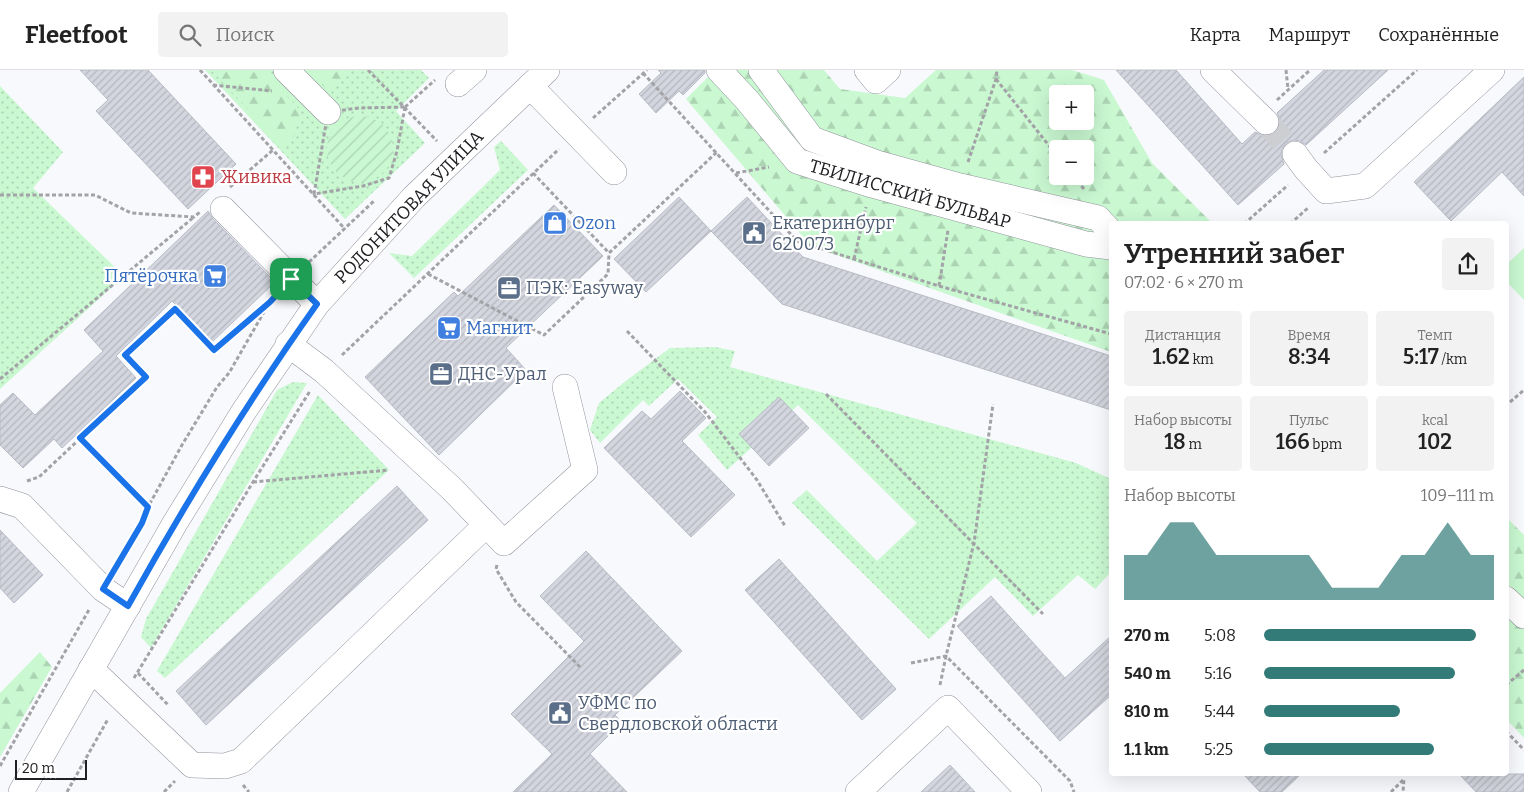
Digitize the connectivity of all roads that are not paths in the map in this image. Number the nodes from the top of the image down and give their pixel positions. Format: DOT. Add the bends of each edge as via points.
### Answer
graph roads {
  1 [pos="286,70"];
  2 [pos="719,70"];
  3 [pos="761,70"];
  4 [pos="866,70"];
  5 [pos="888,70"];
  6 [pos="1213,70"];
  7 [pos="1492,70"];
  8 [pos="538,78"];
  9 [pos="328,112"];
  10 [pos="1266,122"];
  11 [pos="1301,161"];
  12 [pos="614,172"];
  13 [pos="216,204"];
  14 [pos="1109,230"];
  15 [pos="1109,247"];
  16 [pos="317,304"];
  17 [pos="288,344"];
  18 [pos="565,387"];
  19 [pos="0,499"];
  20 [pos="486,525"];
  21 [pos="128,606"];
  22 [pos="90,669"];
  23 [pos="21,792"];
  24 [pos="858,792"];
  25 [pos="1029,792"];
  1 -- 9 [label="street"];
  2 -- 15 [label="street, ТБИЛИССКИЙ БУЛЬВАР" via="797,161 1086,244"];
  3 -- 14 [label="street, ТБИЛИССКИЙ БУЛЬВАР" via="812,139 877,163 960,186 1098,218"];
  4 -- 5 [label="street" via="876,81"];
  6 -- 10 [label="street"];
  7 -- 11 [label="street" via="1365,186 1326,191"];
  8 -- 12 [label="street"];
  8 -- 16 [label="street, РОДОНИТОВАЯ УЛИЦА" via="414,198"];
  13 -- 16 [label="street"];
  16 -- 17 [label="street, РОДОНИТОВАЯ УЛИЦА"];
  17 -- 20 [label="street" via="324,372 452,489"];
  17 -- 21 [label="street, РОДОНИТОВАЯ УЛИЦА" via="180,515"];
  18 -- 20 [label="street" via="585,470 504,543"];
  19 -- 21 [label="street" via="22,506 103,589"];
  20 -- 22 [label="street" via="241,761 225,766 192,765"];
  21 -- 22 [label="street, РОДОНИТОВАЯ УЛИЦА"];
  22 -- 23 [label="street, РОДОНИТОВАЯ УЛИЦА"];
  24 -- 25 [label="street" via="948,708"];
}
